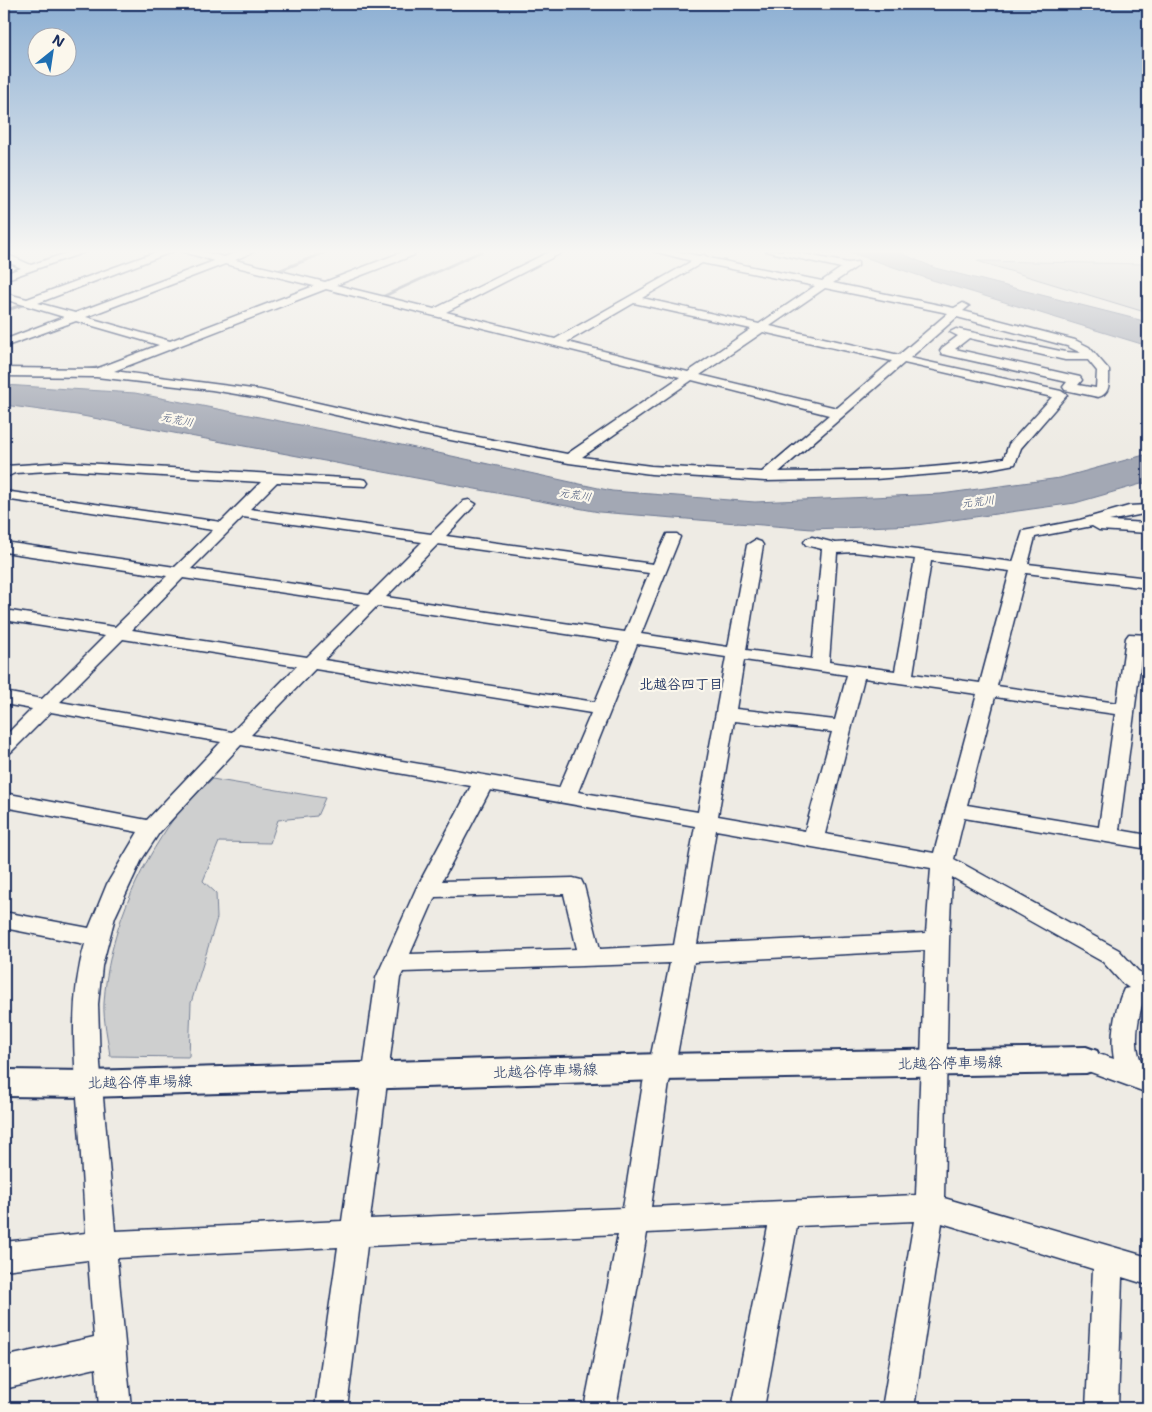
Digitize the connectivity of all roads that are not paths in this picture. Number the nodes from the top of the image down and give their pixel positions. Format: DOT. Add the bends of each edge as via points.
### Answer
graph roads {
  1 [pos="75,317"];
  2 [pos="244,317"];
  3 [pos="450,317"];
  4 [pos="601,317"];
  5 [pos="711,317"];
  6 [pos="776,317"];
  7 [pos="952,317"];
  8 [pos="983,317"];
  9 [pos="760,328"];
  10 [pos="939,328"];
  11 [pos="966,334"];
  12 [pos="556,343"];
  13 [pos="4,344"];
  14 [pos="170,345"];
  15 [pos="1092,357"];
  16 [pos="901,360"];
  17 [pos="4,372"];
  18 [pos="96,374"];
  19 [pos="689,377"];
  20 [pos="839,413"];
  21 [pos="569,459"];
  22 [pos="6,471"];
  23 [pos="765,477"];
  24 [pos="273,478"];
  25 [pos="361,483"];
  26 [pos="4,495"];
  27 [pos="469,504"];
  28 [pos="1148,509"];
  29 [pos="238,512"];
  30 [pos="1081,524"];
  31 [pos="224,527"];
  32 [pos="1148,528"];
  33 [pos="672,537"];
  34 [pos="434,539"];
  35 [pos="812,542"];
  36 [pos="755,545"];
  37 [pos="834,546"];
  38 [pos="4,547"];
  39 [pos="924,556"];
  40 [pos="1020,567"];
  41 [pos="659,570"];
  42 [pos="179,572"];
  43 [pos="1148,583"];
  44 [pos="374,600"];
  45 [pos="4,615"];
  46 [pos="118,633"];
  47 [pos="631,638"];
  48 [pos="1148,640"];
  49 [pos="736,653"];
  50 [pos="311,664"];
  51 [pos="820,666"];
  52 [pos="857,671"];
  53 [pos="903,678"];
  54 [pos="986,690"];
  55 [pos="4,698"];
  56 [pos="46,706"];
  57 [pos="602,710"];
  58 [pos="1124,710"];
  59 [pos="725,714"];
  60 [pos="842,727"];
  61 [pos="236,739"];
  62 [pos="4,748"];
  63 [pos="483,782"];
  64 [pos="566,797"];
  65 [pos="4,800"];
  66 [pos="955,810"];
  67 [pos="706,822"];
  68 [pos="152,828"];
  69 [pos="1108,835"];
  70 [pos="813,841"];
  71 [pos="1148,842"];
  72 [pos="942,862"];
  73 [pos="427,889"];
  74 [pos="4,920"];
  75 [pos="98,938"];
  76 [pos="937,941"];
  77 [pos="684,952"];
  78 [pos="591,958"];
  79 [pos="394,963"];
  80 [pos="1139,989"];
  81 [pos="1125,1042"];
  82 [pos="1086,1060"];
  83 [pos="935,1063"];
  84 [pos="661,1067"];
  85 [pos="376,1076"];
  86 [pos="1144,1081"];
  87 [pos="4,1083"];
  88 [pos="89,1084"];
  89 [pos="930,1207"];
  90 [pos="784,1213"];
  91 [pos="635,1220"];
  92 [pos="354,1233"];
  93 [pos="101,1245"];
  94 [pos="4,1256"];
  95 [pos="1108,1259"];
  96 [pos="1148,1271"];
  97 [pos="110,1349"];
  98 [pos="4,1373"];
  99 [pos="115,1408"];
  100 [pos="331,1408"];
  101 [pos="600,1408"];
  102 [pos="748,1408"];
  103 [pos="898,1408"];
  104 [pos="1102,1408"];
  1 -- 13 [label="street"];
  1 -- 14 [label="street"];
  2 -- 14 [label="street"];
  3 -- 12 [label="street"];
  4 -- 12 [label="street"];
  5 -- 9 [label="street"];
  6 -- 9 [label="street"];
  7 -- 10 [label="street"];
  8 -- 15 [label="street" via="1071,343"];
  9 -- 16 [label="street"];
  9 -- 19 [label="street"];
  10 -- 11 [label="street"];
  10 -- 16 [label="street"];
  11 -- 15 [label="street" via="1064,356"];
  11 -- 15 [label="street" via="946,352 1076,380 1069,387 1098,393 1102,389 1103,370"];
  12 -- 19 [label="street"];
  14 -- 18 [label="street"];
  16 -- 20 [label="street"];
  16 -- 23 [label="street" via="1061,394 1014,447 1010,461 875,475"];
  17 -- 18 [label="street"];
  18 -- 21 [label="street" via="260,394"];
  19 -- 20 [label="street"];
  19 -- 21 [label="street"];
  20 -- 23 [label="street"];
  21 -- 23 [label="street" via="651,470"];
  22 -- 24 [label="street" via="65,466"];
  24 -- 25 [label="street"];
  24 -- 29 [label="street"];
  26 -- 31 [label="street"];
  27 -- 34 [label="street"];
  28 -- 30 [label="street"];
  29 -- 31 [label="street"];
  29 -- 34 [label="street"];
  30 -- 32 [label="street"];
  30 -- 40 [label="street" via="1028,534"];
  31 -- 42 [label="street"];
  33 -- 41 [label="street"];
  34 -- 41 [label="street"];
  34 -- 44 [label="street"];
  35 -- 37 [label="street"];
  36 -- 49 [label="street"];
  37 -- 39 [label="street"];
  37 -- 51 [label="street" via="829,550"];
  38 -- 42 [label="street"];
  39 -- 40 [label="street"];
  39 -- 53 [label="street"];
  40 -- 43 [label="street"];
  40 -- 54 [label="street"];
  41 -- 47 [label="street"];
  42 -- 44 [label="street"];
  42 -- 46 [label="street"];
  44 -- 47 [label="street"];
  44 -- 50 [label="street"];
  45 -- 46 [label="street"];
  46 -- 50 [label="street"];
  46 -- 56 [label="street"];
  47 -- 49 [label="street"];
  47 -- 57 [label="street"];
  48 -- 58 [label="street" via="1135,638"];
  49 -- 51 [label="street"];
  49 -- 59 [label="street"];
  50 -- 57 [label="street"];
  50 -- 61 [label="street"];
  51 -- 52 [label="street"];
  52 -- 53 [label="street"];
  52 -- 60 [label="street"];
  53 -- 54 [label="street"];
  54 -- 58 [label="street"];
  54 -- 66 [label="street"];
  55 -- 56 [label="street"];
  56 -- 61 [label="street"];
  56 -- 62 [label="street"];
  57 -- 64 [label="street"];
  58 -- 69 [label="street"];
  59 -- 60 [label="street"];
  59 -- 67 [label="street"];
  60 -- 70 [label="street"];
  61 -- 63 [label="street"];
  61 -- 68 [label="street"];
  63 -- 64 [label="street"];
  63 -- 73 [label="street"];
  64 -- 67 [label="street"];
  65 -- 68 [label="street"];
  66 -- 69 [label="street"];
  66 -- 72 [label="street"];
  67 -- 70 [label="street"];
  67 -- 77 [label="street"];
  68 -- 75 [label="street" via="118,884"];
  69 -- 71 [label="street"];
  70 -- 72 [label="street"];
  72 -- 76 [label="street"];
  72 -- 80 [label="street" via="1111,956"];
  73 -- 78 [label="street" via="573,886"];
  73 -- 79 [label="street"];
  74 -- 75 [label="street"];
  75 -- 88 [label="street" via="90,966 86,1004"];
  76 -- 77 [label="street"];
  76 -- 83 [label="street"];
  77 -- 78 [label="street"];
  77 -- 84 [label="street"];
  78 -- 79 [label="street"];
  79 -- 85 [label="street" via="388,978"];
  80 -- 81 [label="street"];
  81 -- 82 [label="street" via="1114,1053"];
  81 -- 86 [label="street" via="1126,1063"];
  82 -- 83 [label="main road, 北越谷停車場線"];
  82 -- 86 [label="street"];
  83 -- 84 [label="main road, 北越谷停車場線"];
  83 -- 89 [label="street"];
  84 -- 85 [label="main road, 北越谷停車場線"];
  84 -- 91 [label="street"];
  85 -- 88 [label="main road, 北越谷停車場線"];
  85 -- 92 [label="street"];
  87 -- 88 [label="main road, 北越谷停車場線"];
  88 -- 93 [label="street"];
  89 -- 90 [label="street"];
  89 -- 95 [label="street"];
  89 -- 103 [label="street"];
  90 -- 91 [label="street"];
  90 -- 102 [label="street"];
  91 -- 92 [label="street"];
  91 -- 101 [label="street"];
  92 -- 93 [label="street"];
  92 -- 100 [label="street"];
  93 -- 94 [label="street"];
  93 -- 97 [label="street"];
  95 -- 96 [label="street"];
  95 -- 104 [label="street"];
  97 -- 98 [label="street"];
  97 -- 99 [label="street"];
}
